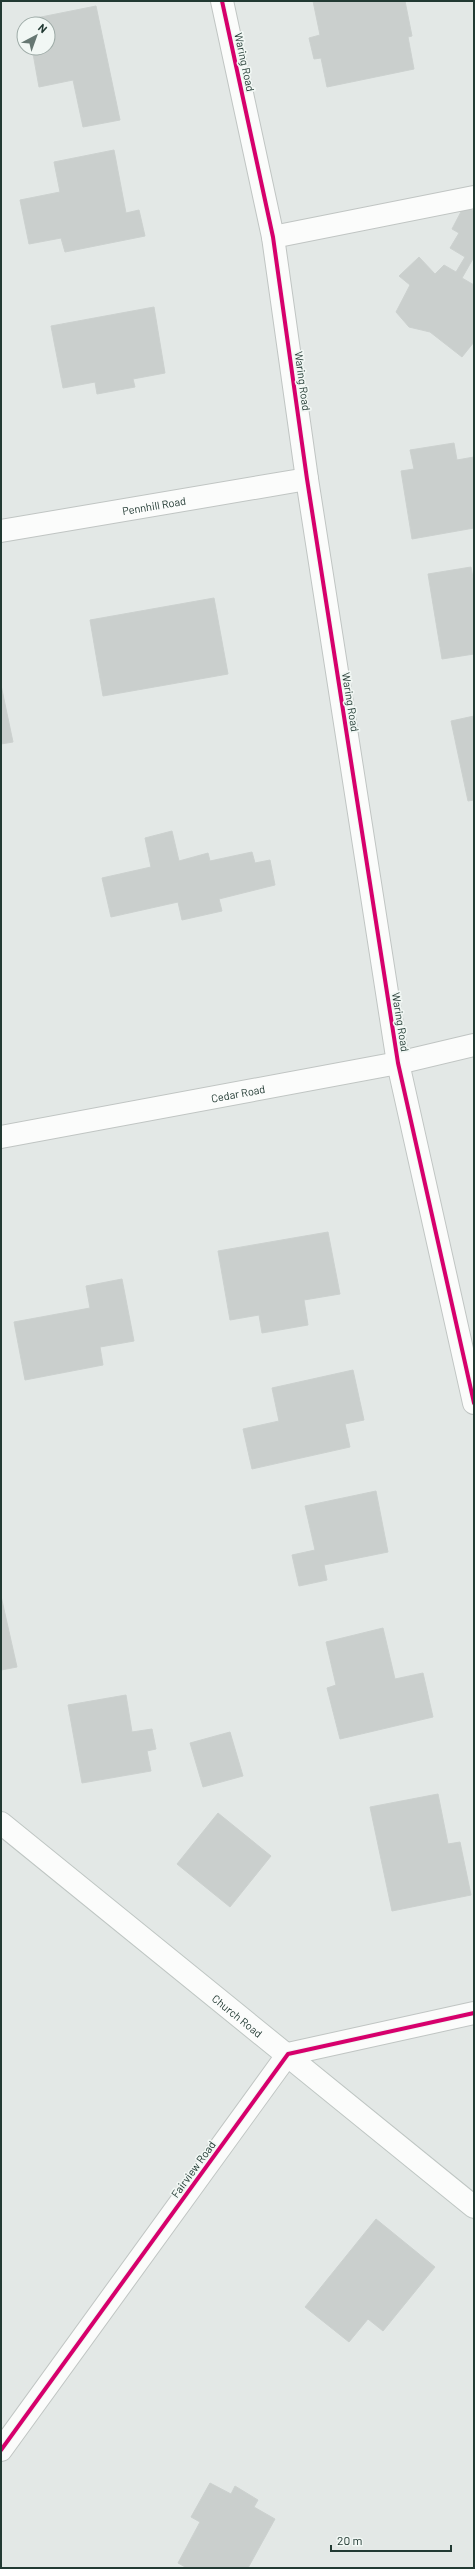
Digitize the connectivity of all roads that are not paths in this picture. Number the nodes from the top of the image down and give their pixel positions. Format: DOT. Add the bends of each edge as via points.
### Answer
graph roads {
  1 [pos="222,1"];
  2 [pos="474,198"];
  3 [pos="273,237"];
  4 [pos="307,479"];
  5 [pos="1,531"];
  6 [pos="474,1045"];
  7 [pos="398,1063"];
  8 [pos="1,1137"];
  9 [pos="474,1403"];
  10 [pos="1,1823"];
  11 [pos="474,2013"];
  12 [pos="288,2054"];
  13 [pos="474,2207"];
  14 [pos="1,2450"];
  1 -- 3 [label="street, Waring Road"];
  2 -- 3 [label="street"];
  3 -- 4 [label="street, Waring Road"];
  4 -- 5 [label="street, Pennhill Road"];
  4 -- 7 [label="street, Waring Road"];
  6 -- 7 [label="street, Cedar Road"];
  7 -- 8 [label="street, Cedar Road"];
  7 -- 9 [label="street, Waring Road"];
  10 -- 12 [label="street, Church Road"];
  11 -- 12 [label="street"];
  12 -- 13 [label="street, Church Road"];
  12 -- 14 [label="street, Fairview Road"];
}
